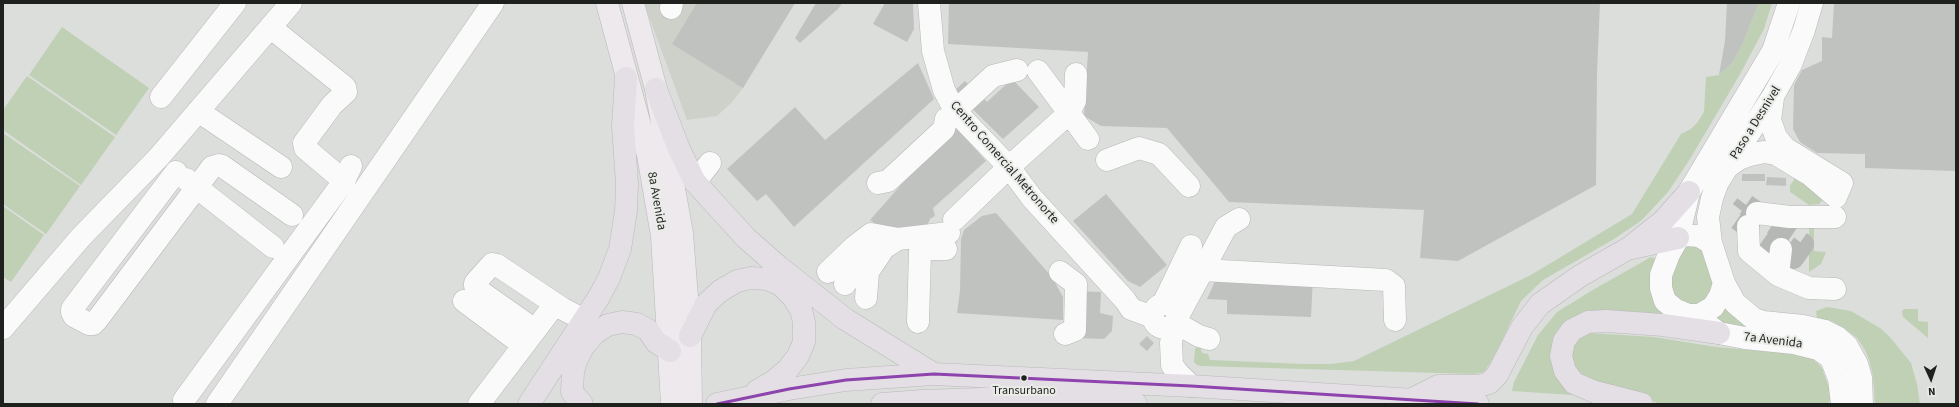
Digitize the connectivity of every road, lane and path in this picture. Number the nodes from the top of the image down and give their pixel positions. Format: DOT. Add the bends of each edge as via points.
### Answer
graph roads {
  1 [pos="235,3"];
  2 [pos="493,3"];
  3 [pos="607,3"];
  4 [pos="632,3"];
  5 [pos="929,3"];
  6 [pos="1789,3"];
  7 [pos="1812,3"];
  8 [pos="287,4"];
  9 [pos="270,27"];
  10 [pos="1017,70"];
  11 [pos="1038,71"];
  12 [pos="1076,74"];
  13 [pos="626,78"];
  14 [pos="656,89"];
  15 [pos="1773,96"];
  16 [pos="161,97"];
  17 [pos="950,110"];
  18 [pos="198,111"];
  19 [pos="1068,114"];
  20 [pos="1088,139"];
  21 [pos="158,158"];
  22 [pos="1108,160"];
  23 [pos="710,163"];
  24 [pos="281,167"];
  25 [pos="1009,167"];
  26 [pos="1728,167"];
  27 [pos="176,172"];
  28 [pos="695,182"];
  29 [pos="878,183"];
  30 [pos="1188,186"];
  31 [pos="197,188"];
  32 [pos="1689,192"];
  33 [pos="292,215"];
  34 [pos="1835,217"];
  35 [pos="1239,219"];
  36 [pos="950,234"];
  37 [pos="1678,238"];
  38 [pos="898,239"];
  39 [pos="1711,243"];
  40 [pos="1192,246"];
  41 [pos="274,247"];
  42 [pos="1629,248"];
  43 [pos="1781,249"];
  44 [pos="1203,270"];
  45 [pos="828,272"];
  46 [pos="1060,272"];
  47 [pos="1778,275"];
  48 [pos="1724,283"];
  49 [pos="845,284"];
  50 [pos="1835,289"];
  51 [pos="866,298"];
  52 [pos="464,301"];
  53 [pos="555,304"];
  54 [pos="1167,315"];
  55 [pos="1691,315"];
  56 [pos="584,320"];
  57 [pos="1395,320"];
  58 [pos="918,322"];
  59 [pos="1663,325"];
  60 [pos="3,328"];
  61 [pos="1719,333"];
  62 [pos="1066,334"];
  63 [pos="690,336"];
  64 [pos="529,338"];
  65 [pos="1209,339"];
  66 [pos="670,351"];
  67 [pos="934,374"];
  68 [pos="1191,386"];
  69 [pos="681,396"];
  70 [pos="742,399"];
  71 [pos="961,399"];
  72 [pos="184,400"];
  73 [pos="1409,400"];
  74 [pos="1852,400"];
  75 [pos="1447,403"];
  76 [pos="217,404"];
  77 [pos="479,404"];
  78 [pos="529,404"];
  79 [pos="582,404"];
  80 [pos="717,404"];
  81 [pos="882,404"];
  82 [pos="983,404"];
  83 [pos="1136,404"];
  84 [pos="1478,404"];
  85 [pos="1642,404"];
  1 -- 16 [label="street"];
  2 -- 76 [label="street"];
  3 -- 13 [label="main road, 8a Avenida"];
  4 -- 14 [label="main road, 8a Avenida"];
  5 -- 17 [label="street, Centro Comercial Metronorte" via="933,51"];
  6 -- 32 [label="street, Paso a Desnivel" via="1773,51"];
  7 -- 15 [label="street, Paso a Desnivel" via="1791,64"];
  8 -- 9 [label="street"];
  9 -- 18 [label="street"];
  9 -- 72 [label="street" via="345,87 346,92 332,105 304,143 305,148 348,173"];
  10 -- 17 [label="street" via="993,76"];
  11 -- 19 [label="street"];
  12 -- 19 [label="street" via="1075,101"];
  13 -- 56 [label="highway" via="623,126 627,191 623,233 609,278"];
  13 -- 66 [label="main road, 8a Avenida" via="648,155 662,236"];
  14 -- 28 [label="highway"];
  14 -- 63 [label="main road, 8a Avenida" via="682,233"];
  15 -- 26 [label="street, Paso a Desnivel"];
  15 -- 26 [label="street" via="1770,120 1776,137 1785,148 1842,183 1836,197 1809,174 1776,154 1750,154"];
  17 -- 25 [label="street, Centro Comercial Metronorte"];
  17 -- 29 [label="street" via="944,129 888,181"];
  18 -- 21 [label="street"];
  18 -- 24 [label="street"];
  19 -- 20 [label="street"];
  19 -- 25 [label="street"];
  21 -- 27 [label="street"];
  21 -- 60 [label="street" via="81,237"];
  22 -- 30 [label="street" via="1139,148 1159,154"];
  23 -- 28 [label="street"];
  25 -- 36 [label="street"];
  25 -- 54 [label="street, Centro Comercial Metronorte" via="1032,198 1125,300 1136,298"];
  26 -- 39 [label="street, Paso a Desnivel" via="1718,182 1712,198 1708,217"];
  27 -- 31 [label="street"];
  27 -- 31 [label="street" via="72,309 74,316 89,324 97,320"];
  28 -- 67 [label="highway" via="746,238 779,267 845,319"];
  31 -- 33 [label="street" via="212,167 218,165"];
  31 -- 41 [label="street"];
  32 -- 37 [label="street, Paso a Desnivel"];
  32 -- 42 [label="highway" via="1663,221"];
  34 -- 47 [label="street" via="1752,220 1749,251"];
  35 -- 44 [label="street" via="1226,227"];
  36 -- 38 [label="street"];
  36 -- 58 [label="street" via="920,251"];
  37 -- 39 [label="street" via="1692,234"];
  37 -- 42 [label="highway"];
  37 -- 55 [label="street" via="1662,274 1661,288 1665,301 1676,310"];
  38 -- 45 [label="street" via="872,234"];
  38 -- 49 [label="street" via="878,242 873,246 862,256"];
  38 -- 51 [label="street" via="884,248 868,272"];
  39 -- 48 [label="street"];
  40 -- 54 [label="street"];
  42 -- 73 [label="highway" via="1580,276 1540,304 1522,327 1497,375 1489,383 1479,386 1438,386"];
  43 -- 47 [label="street"];
  44 -- 54 [label="street"];
  44 -- 57 [label="street" via="1386,280 1394,286"];
  46 -- 62 [label="street" via="1069,304 1070,320"];
  47 -- 50 [label="street" via="1809,288"];
  48 -- 55 [label="street" via="1713,307 1701,314"];
  48 -- 74 [label="street, 7a Avenida" via="1735,303 1754,319 1802,326 1838,337 1847,346 1861,378"];
  52 -- 64 [label="street"];
  53 -- 56 [label="street"];
  53 -- 64 [label="street"];
  53 -- 64 [label="street" via="495,264 492,264 475,283 478,290"];
  54 -- 65 [label="street" via="1199,336"];
  54 -- 68 [label="street" via="1172,364 1176,372"];
  55 -- 59 [label="highway"];
  55 -- 61 [label="street, 7a Avenida"];
  56 -- 78 [label="highway"];
  59 -- 61 [label="highway"];
  59 -- 85 [label="highway" via="1588,322 1572,330 1564,341 1561,356 1565,371 1574,383 1595,392"];
  61 -- 74 [label="street, 7a Avenida" via="1807,345 1818,349 1831,358 1839,379"];
  63 -- 69 [label="main road, 8a Avenida"];
  63 -- 70 [label="highway" via="706,304 720,291 737,281 751,278 766,280 781,285 793,297 801,310 804,322 804,342 798,356 788,369 774,380"];
  64 -- 77 [label="street"];
  66 -- 69 [label="main road, 8a Avenida"];
  66 -- 79 [label="highway" via="656,342 648,330 637,324 622,322 608,325 595,333 583,347 576,361 572,392"];
  67 -- 68 [label="highway"];
  67 -- 70 [label="highway" via="846,380"];
  68 -- 73 [label="highway"];
  70 -- 80 [label="highway"];
  71 -- 81 [label="highway"];
  71 -- 82 [label="main road"];
  71 -- 83 [label="highway" via="1009,398"];
  73 -- 75 [label="highway"];
  75 -- 84 [label="highway"];
}
